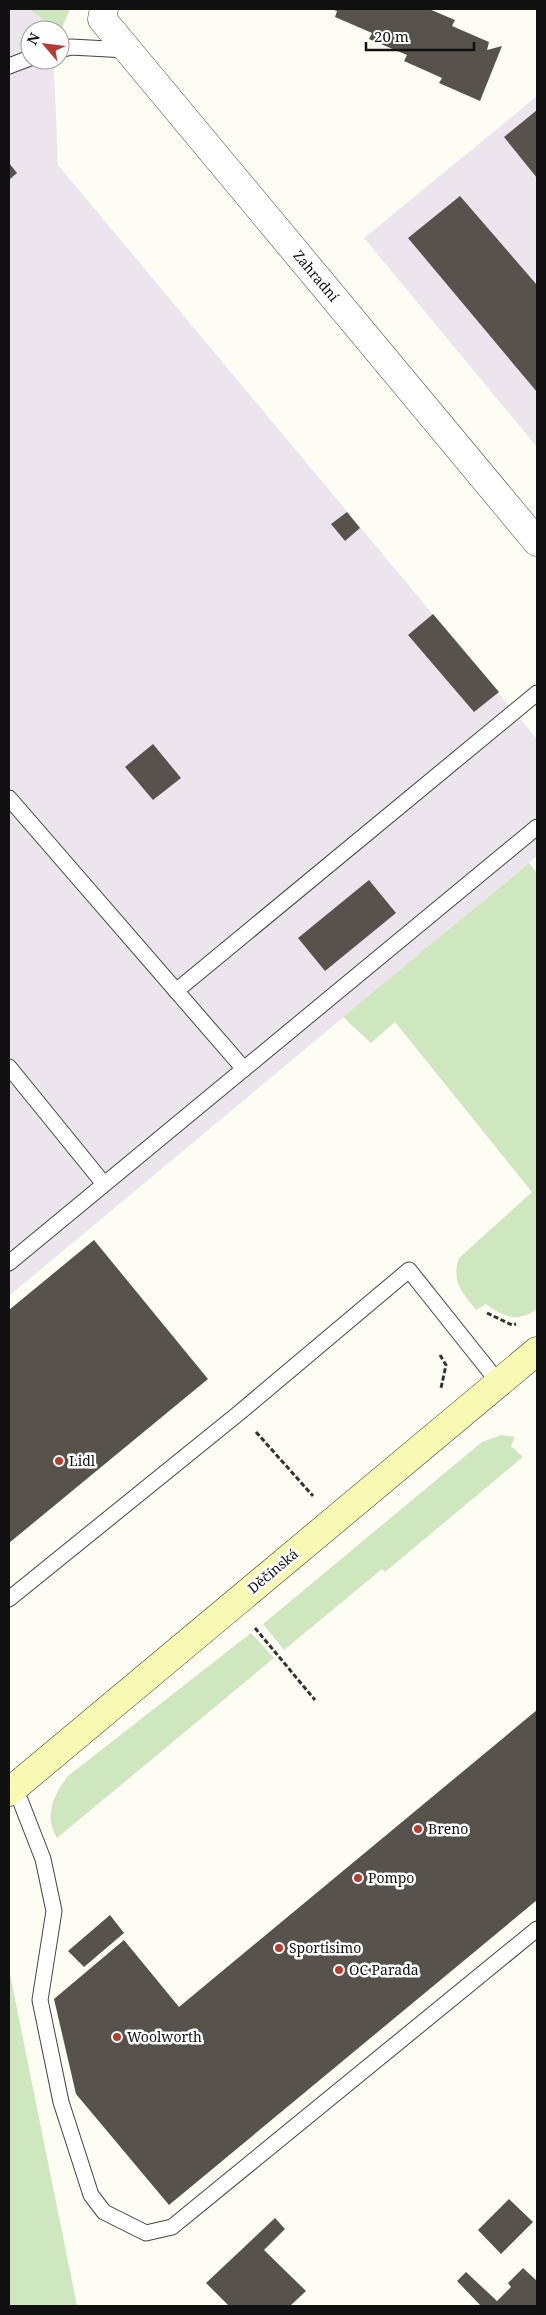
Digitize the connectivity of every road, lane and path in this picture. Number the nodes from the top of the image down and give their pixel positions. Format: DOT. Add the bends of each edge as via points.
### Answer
graph roads {
  1 [pos="104,9"];
  2 [pos="70,47"];
  3 [pos="127,50"];
  4 [pos="537,542"];
  5 [pos="537,693"];
  6 [pos="9,798"];
  7 [pos="537,827"];
  8 [pos="176,991"];
  9 [pos="9,1067"];
  10 [pos="244,1069"];
  11 [pos="104,1184"];
  12 [pos="9,1263"];
  13 [pos="487,1313"];
  14 [pos="519,1323"];
  15 [pos="537,1351"];
  16 [pos="499,1383"];
  17 [pos="9,1599"];
  18 [pos="12,1789"];
  19 [pos="537,1928"];
  1 -- 3 [label="street, Zahradní" via="102,19"];
  2 -- 3 [label="lane"];
  3 -- 4 [label="street, Zahradní"];
  5 -- 8 [label="lane"];
  6 -- 8 [label="lane"];
  7 -- 10 [label="lane"];
  8 -- 10 [label="lane"];
  9 -- 11 [label="lane"];
  10 -- 11 [label="lane"];
  11 -- 12 [label="lane"];
  13 -- 14 [label="path" via="512,1325"];
  15 -- 16 [label="main road, Děčínská"];
  16 -- 17 [label="lane" via="409,1270"];
  16 -- 18 [label="main road, Děčínská"];
  18 -- 19 [label="lane" via="43,1859 54,1911 40,2000 62,2102 91,2195 104,2212 146,2233 172,2227"];
}
